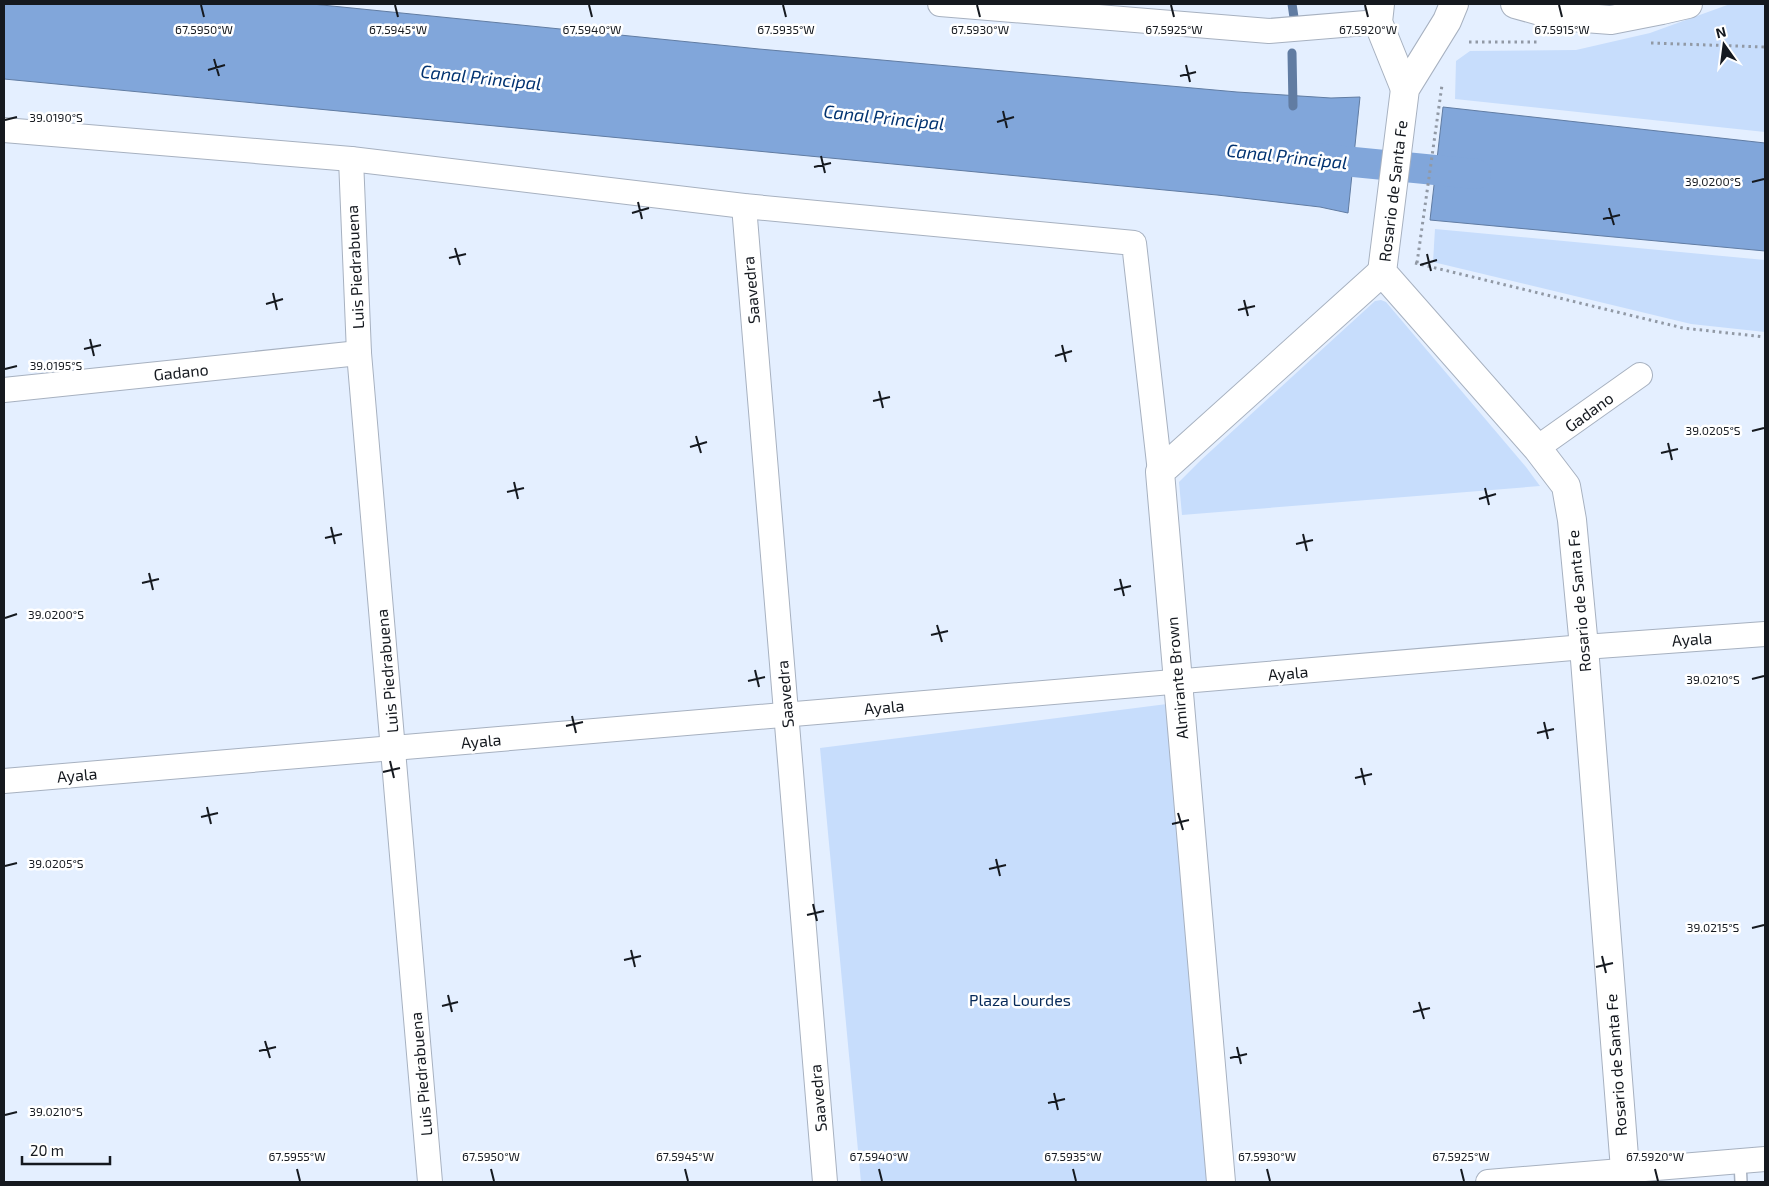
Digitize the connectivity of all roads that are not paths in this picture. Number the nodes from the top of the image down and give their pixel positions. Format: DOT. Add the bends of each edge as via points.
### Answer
graph roads {
  1 [pos="940,4"];
  2 [pos="1454,4"];
  3 [pos="1516,4"];
  4 [pos="1688,4"];
  5 [pos="1379,13"];
  6 [pos="1406,89"];
  7 [pos="4,130"];
  8 [pos="351,159"];
  9 [pos="744,206"];
  10 [pos="1384,264"];
  11 [pos="359,353"];
  12 [pos="1640,375"];
  13 [pos="4,390"];
  14 [pos="1537,448"];
  15 [pos="1160,472"];
  16 [pos="1765,634"];
  17 [pos="1584,647"];
  18 [pos="1178,683"];
  19 [pos="787,716"];
  20 [pos="393,748"];
  21 [pos="4,781"];
  22 [pos="1765,1159"];
  23 [pos="1740,1172"];
  24 [pos="1625,1176"];
  25 [pos="430,1182"];
  26 [pos="825,1182"];
  27 [pos="1221,1182"];
  28 [pos="1488,1182"];
  1 -- 5 [label="street" via="1269,31"];
  2 -- 6 [label="street" via="1448,21"];
  3 -- 4 [label="street" via="1558,16 1610,20"];
  5 -- 6 [label="street"];
  6 -- 10 [label="street, Rosario de Santa Fe"];
  7 -- 8 [label="street"];
  8 -- 9 [label="street"];
  8 -- 11 [label="street, Luis Piedrabuena"];
  9 -- 15 [label="street" via="1134,243"];
  9 -- 19 [label="street, Saavedra"];
  10 -- 14 [label="street, Rosario de Santa Fe"];
  10 -- 15 [label="street"];
  11 -- 13 [label="street, Gadano"];
  11 -- 20 [label="street, Luis Piedrabuena"];
  12 -- 14 [label="street, Gadano"];
  14 -- 17 [label="street, Rosario de Santa Fe" via="1566,486"];
  15 -- 18 [label="street, Almirante Brown"];
  16 -- 17 [label="street, Ayala"];
  17 -- 18 [label="street, Ayala"];
  17 -- 24 [label="street, Rosario de Santa Fe"];
  18 -- 19 [label="street, Ayala"];
  18 -- 27 [label="street, Almirante Brown"];
  19 -- 20 [label="street, Ayala"];
  19 -- 26 [label="street, Saavedra"];
  20 -- 21 [label="street, Ayala"];
  20 -- 25 [label="street, Luis Piedrabuena"];
  22 -- 23 [label="street"];
  23 -- 24 [label="street"];
  24 -- 28 [label="street"];
}
